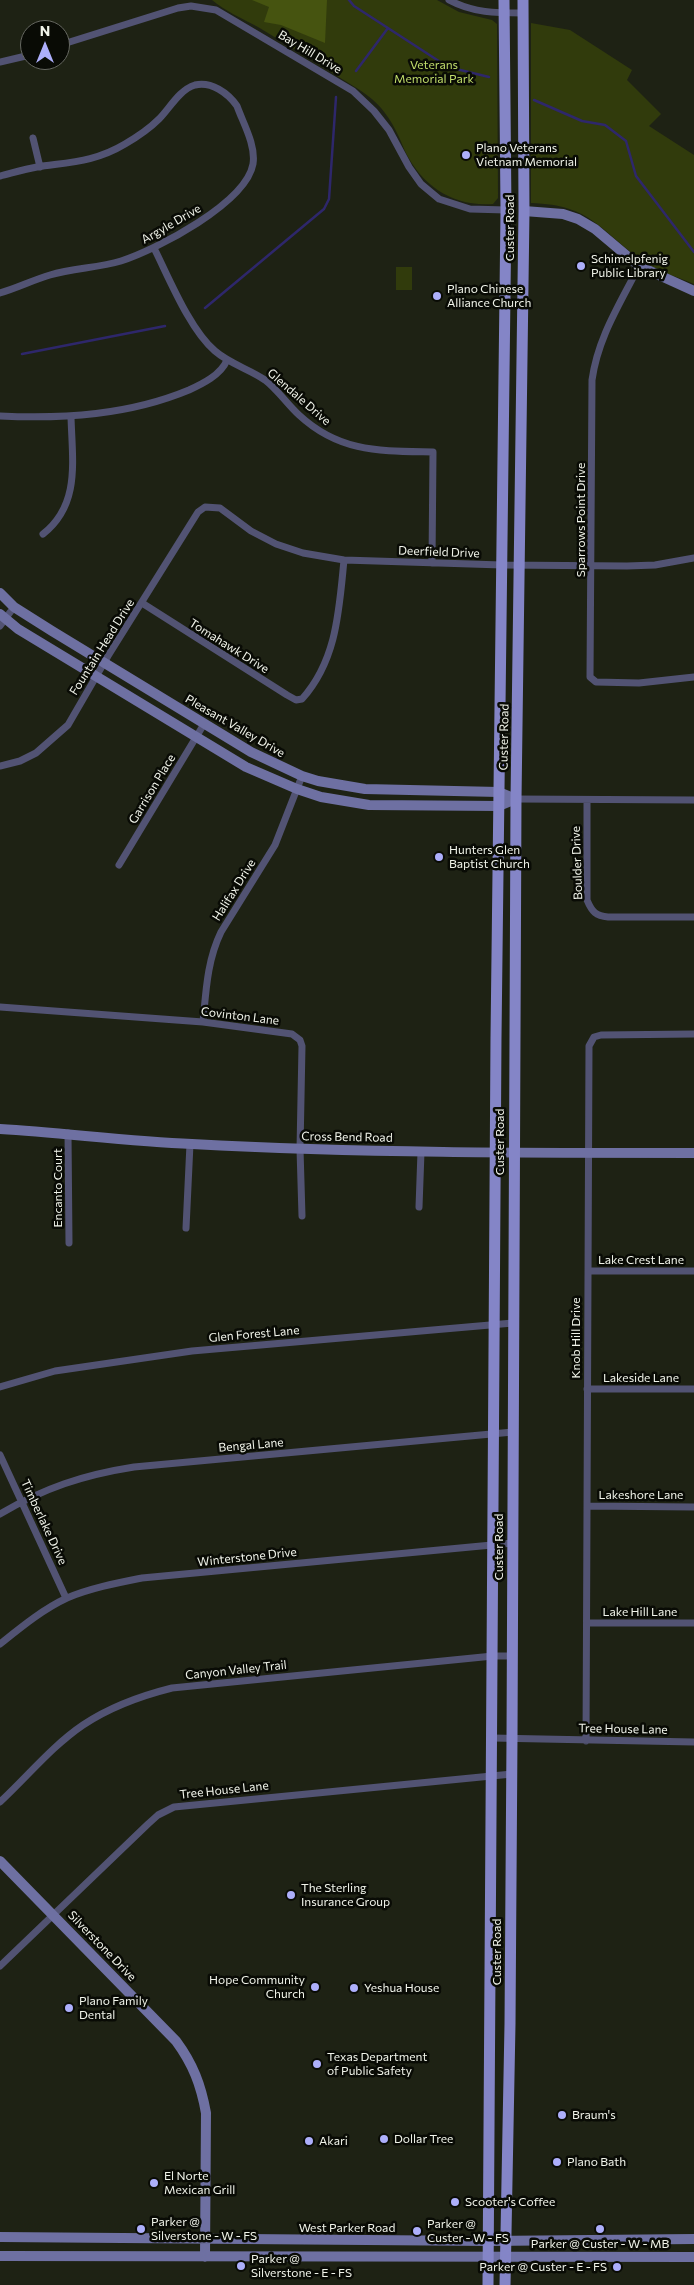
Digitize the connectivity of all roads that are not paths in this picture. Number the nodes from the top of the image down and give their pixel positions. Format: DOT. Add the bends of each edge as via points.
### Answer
graph roads {
  1 [pos="449,0"];
  2 [pos="504,0"];
  3 [pos="523,0"];
  4 [pos="504,13"];
  5 [pos="523,13"];
  6 [pos="70,42"];
  7 [pos="20,57"];
  8 [pos="0,62"];
  9 [pos="32,138"];
  10 [pos="40,167"];
  11 [pos="0,176"];
  12 [pos="506,210"];
  13 [pos="524,212"];
  14 [pos="154,248"];
  15 [pos="639,266"];
  16 [pos="694,291"];
  17 [pos="0,293"];
  18 [pos="227,360"];
  19 [pos="0,416"];
  20 [pos="71,416"];
  21 [pos="198,512"];
  22 [pos="43,534"];
  23 [pos="694,558"];
  24 [pos="344,560"];
  25 [pos="432,563"];
  26 [pos="502,565"];
  27 [pos="520,565"];
  28 [pos="592,565"];
  29 [pos="0,593"];
  30 [pos="142,603"];
  31 [pos="14,607"];
  32 [pos="2,620"];
  33 [pos="104,663"];
  34 [pos="96,675"];
  35 [pos="694,677"];
  36 [pos="204,724"];
  37 [pos="196,736"];
  38 [pos="0,766"];
  39 [pos="302,776"];
  40 [pos="297,790"];
  41 [pos="382,790"];
  42 [pos="499,792"];
  43 [pos="516,799"];
  44 [pos="587,800"];
  45 [pos="694,800"];
  46 [pos="381,805"];
  47 [pos="499,806"];
  48 [pos="119,866"];
  49 [pos="694,917"];
  50 [pos="0,1007"];
  51 [pos="203,1022"];
  52 [pos="694,1034"];
  53 [pos="0,1129"];
  54 [pos="68,1133"];
  55 [pos="190,1144"];
  56 [pos="300,1149"];
  57 [pos="421,1152"];
  58 [pos="495,1152"];
  59 [pos="514,1152"];
  60 [pos="588,1153"];
  61 [pos="694,1154"];
  62 [pos="419,1207"];
  63 [pos="302,1216"];
  64 [pos="186,1228"];
  65 [pos="69,1243"];
  66 [pos="588,1271"];
  67 [pos="694,1271"];
  68 [pos="513,1322"];
  69 [pos="495,1323"];
  70 [pos="0,1387"];
  71 [pos="587,1389"];
  72 [pos="694,1390"];
  73 [pos="513,1432"];
  74 [pos="494,1434"];
  75 [pos="0,1455"];
  76 [pos="22,1501"];
  77 [pos="587,1506"];
  78 [pos="694,1507"];
  79 [pos="0,1514"];
  80 [pos="513,1543"];
  81 [pos="493,1544"];
  82 [pos="66,1598"];
  83 [pos="587,1623"];
  84 [pos="694,1623"];
  85 [pos="0,1644"];
  86 [pos="493,1656"];
  87 [pos="512,1656"];
  88 [pos="492,1738"];
  89 [pos="512,1738"];
  90 [pos="586,1740"];
  91 [pos="694,1742"];
  92 [pos="492,1774"];
  93 [pos="512,1774"];
  94 [pos="0,1802"];
  95 [pos="0,1861"];
  96 [pos="53,1913"];
  97 [pos="0,1966"];
  98 [pos="0,2237"];
  99 [pos="108,2238"];
  100 [pos="206,2239"];
  101 [pos="632,2239"];
  102 [pos="694,2239"];
  103 [pos="354,2240"];
  104 [pos="488,2241"];
  105 [pos="506,2241"];
  106 [pos="0,2256"];
  107 [pos="107,2256"];
  108 [pos="205,2256"];
  109 [pos="354,2257"];
  110 [pos="488,2257"];
  111 [pos="505,2257"];
  112 [pos="633,2257"];
  113 [pos="694,2257"];
  114 [pos="488,2285"];
  115 [pos="505,2285"];
  1 -- 4 [label="street" via="477,11"];
  2 -- 4 [label="main road, Custer Road"];
  3 -- 5 [label="main road, Custer Road"];
  4 -- 5 [label="street"];
  4 -- 12 [label="main road, Custer Road"];
  5 -- 13 [label="main road, Custer Road"];
  6 -- 12 [label="street, Bay Hill Drive" via="178,8 208,7 353,91 389,130 421,184 439,199 470,210"];
  7 -- 8 [label="street"];
  9 -- 10 [label="street"];
  10 -- 11 [label="street"];
  10 -- 14 [label="street, Argyle Drive" via="82,161 123,145 149,128 183,91 194,86 213,87 232,99 252,147 252,167 242,185 218,208 191,228"];
  12 -- 13 [label="main road"];
  12 -- 26 [label="main road, Custer Road"];
  13 -- 15 [label="street" via="563,214 578,219"];
  13 -- 27 [label="main road, Custer Road"];
  14 -- 17 [label="street, Argyle Drive" via="119,262 49,276"];
  14 -- 18 [label="street, Glendale Drive" via="200,336"];
  15 -- 16 [label="street"];
  15 -- 28 [label="street, Sparrows Point Drive" via="602,338 592,380"];
  18 -- 20 [label="street" via="202,384 176,395 105,413"];
  18 -- 25 [label="street, Glendale Drive" via="264,379 309,424 333,439 371,451 433,452"];
  19 -- 20 [label="street"];
  20 -- 22 [label="street" via="70,494 63,512"];
  21 -- 24 [label="street, Deerfield Drive" via="206,507 220,508 251,531 276,544 303,553"];
  21 -- 30 [label="street, Fountain Head Drive"];
  23 -- 28 [label="street, Deerfield Drive" via="655,565"];
  24 -- 25 [label="street, Deerfield Drive"];
  24 -- 30 [label="street, Tomahawk Drive" via="330,653 302,699 296,700 287,695"];
  25 -- 26 [label="street, Deerfield Drive"];
  26 -- 27 [label="street, Deerfield Drive"];
  26 -- 42 [label="main road, Custer Road"];
  27 -- 28 [label="street, Deerfield Drive"];
  27 -- 43 [label="main road, Custer Road"];
  28 -- 35 [label="street, Sparrows Point Drive" via="590,677 596,682 639,683"];
  29 -- 31 [label="street, Pleasant Valley Drive"];
  30 -- 33 [label="street, Fountain Head Drive"];
  31 -- 32 [label="street"];
  31 -- 33 [label="street, Pleasant Valley Drive"];
  32 -- 34 [label="street, Pleasant Valley Drive"];
  33 -- 34 [label="street, Fountain Head Drive"];
  33 -- 36 [label="street, Pleasant Valley Drive"];
  34 -- 37 [label="street, Pleasant Valley Drive"];
  34 -- 38 [label="street, Fountain Head Drive" via="68,725 51,741 20,761"];
  36 -- 37 [label="street, Garrison Place"];
  36 -- 39 [label="street, Pleasant Valley Drive" via="251,752"];
  37 -- 40 [label="street, Pleasant Valley Drive" via="246,767"];
  37 -- 48 [label="street, Garrison Place"];
  39 -- 40 [label="street, Halifax Drive"];
  39 -- 41 [label="street, Pleasant Valley Drive" via="344,786"];
  40 -- 46 [label="street, Pleasant Valley Drive" via="321,797"];
  40 -- 51 [label="street, Halifax Drive" via="275,845 214,946"];
  41 -- 42 [label="street, Pleasant Valley Drive"];
  41 -- 46 [label="street"];
  42 -- 43 [label="street, Pleasant Valley Drive"];
  42 -- 47 [label="main road, Custer Road"];
  43 -- 44 [label="street, Pleasant Valley Drive"];
  43 -- 47 [label="street, Pleasant Valley Drive"];
  43 -- 59 [label="main road, Custer Road"];
  44 -- 45 [label="street, Pleasant Valley Drive"];
  44 -- 49 [label="street, Boulder Drive" via="587,900 591,910 599,916 608,917"];
  46 -- 47 [label="street, Pleasant Valley Drive"];
  47 -- 58 [label="main road, Custer Road"];
  50 -- 51 [label="street, Covinton Lane"];
  51 -- 56 [label="street, Covinton Lane" via="292,1034 300,1040"];
  52 -- 60 [label="street, Knob Hill Drive" via="601,1035 594,1038 589,1046"];
  53 -- 54 [label="street, Cross Bend Road"];
  54 -- 55 [label="street, Cross Bend Road"];
  54 -- 65 [label="street, Encanto Court"];
  55 -- 56 [label="street, Cross Bend Road"];
  55 -- 64 [label="street"];
  56 -- 57 [label="street, Cross Bend Road"];
  56 -- 63 [label="street, Covinton Lane"];
  57 -- 58 [label="street, Cross Bend Road"];
  57 -- 62 [label="street"];
  58 -- 59 [label="street, Cross Bend Road"];
  58 -- 69 [label="main road, Custer Road"];
  59 -- 60 [label="street, Cross Bend Road"];
  59 -- 68 [label="main road, Custer Road"];
  60 -- 61 [label="street, Cross Bend Road"];
  60 -- 66 [label="street, Knob Hill Drive"];
  66 -- 67 [label="street, Lake Crest Lane"];
  66 -- 71 [label="street, Knob Hill Drive"];
  68 -- 69 [label="street, Glen Forest Lane"];
  68 -- 73 [label="main road, Custer Road"];
  69 -- 70 [label="street, Glen Forest Lane" via="192,1351 55,1371"];
  69 -- 74 [label="main road, Custer Road"];
  71 -- 72 [label="street, Lakeside Lane"];
  71 -- 77 [label="street, Knob Hill Drive"];
  73 -- 74 [label="street, Bengal Lane"];
  73 -- 80 [label="main road, Custer Road"];
  74 -- 76 [label="street, Bengal Lane" via="134,1467 76,1479"];
  74 -- 81 [label="main road, Custer Road"];
  75 -- 76 [label="street, Timberlake Drive"];
  76 -- 79 [label="street, Bengal Lane"];
  76 -- 82 [label="street, Timberlake Drive"];
  77 -- 78 [label="street, Lakeshore Lane"];
  77 -- 83 [label="street, Knob Hill Drive"];
  80 -- 81 [label="street, Winterstone Drive"];
  80 -- 87 [label="main road, Custer Road"];
  81 -- 82 [label="street, Winterstone Drive" via="142,1578"];
  81 -- 86 [label="main road, Custer Road"];
  82 -- 85 [label="street, Winterstone Drive"];
  83 -- 84 [label="street, Lake Hill Lane"];
  83 -- 90 [label="street, Knob Hill Drive"];
  86 -- 87 [label="street, Canyon Valley Trail"];
  86 -- 88 [label="main road, Custer Road"];
  86 -- 94 [label="street, Canyon Valley Trail" via="172,1688 136,1698 107,1710 82,1726"];
  87 -- 89 [label="main road, Custer Road"];
  88 -- 89 [label="street, Tree House Lane"];
  88 -- 92 [label="main road, Custer Road"];
  89 -- 90 [label="street, Tree House Lane"];
  89 -- 93 [label="main road, Custer Road"];
  90 -- 91 [label="street, Tree House Lane"];
  92 -- 93 [label="street, Tree House Lane"];
  92 -- 96 [label="street, Tree House Lane" via="174,1808 158,1815"];
  92 -- 104 [label="main road, Custer Road"];
  93 -- 105 [label="main road, Custer Road"];
  95 -- 96 [label="street, Silverstone Drive"];
  96 -- 97 [label="street, Tree House Lane"];
  96 -- 100 [label="street, Silverstone Drive" via="176,2041 197,2076 206,2113"];
  98 -- 99 [label="street, West Parker Road"];
  99 -- 100 [label="street, West Parker Road"];
  99 -- 107 [label="street"];
  100 -- 103 [label="street, West Parker Road"];
  100 -- 108 [label="street, Silverstone Drive"];
  101 -- 102 [label="street, West Parker Road"];
  101 -- 105 [label="street, West Parker Road"];
  101 -- 112 [label="street"];
  103 -- 104 [label="street, West Parker Road"];
  103 -- 109 [label="street"];
  104 -- 105 [label="street, West Parker Road"];
  104 -- 110 [label="main road, Custer Road"];
  105 -- 111 [label="main road, Custer Road"];
  106 -- 107 [label="street"];
  107 -- 108 [label="street"];
  108 -- 109 [label="street"];
  109 -- 110 [label="street"];
  110 -- 111 [label="street"];
  110 -- 114 [label="main road, Custer Road"];
  111 -- 112 [label="street"];
  111 -- 115 [label="main road, Custer Road"];
  112 -- 113 [label="street"];
}
